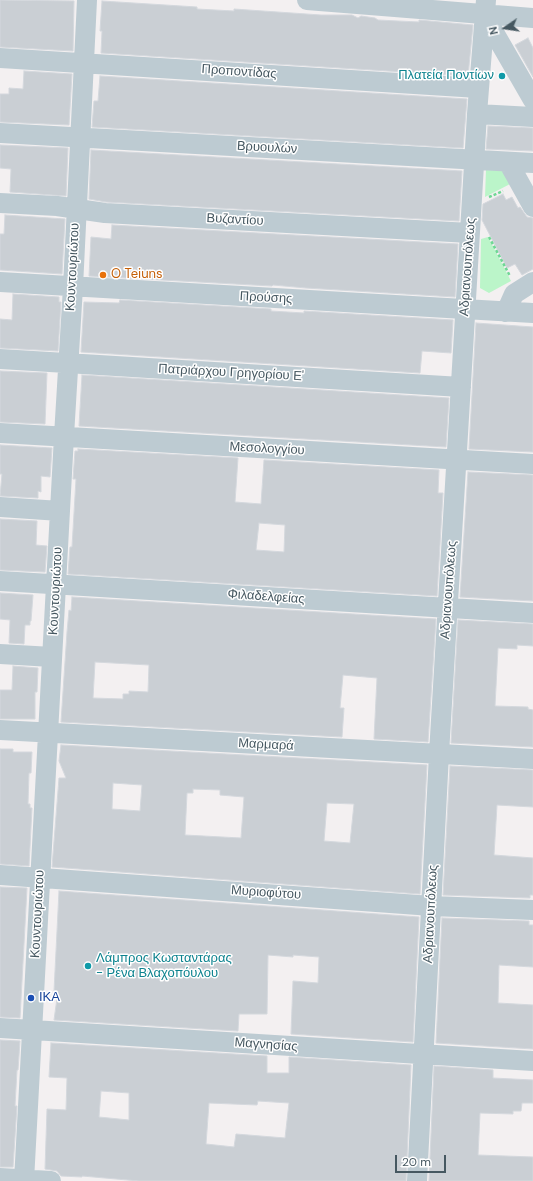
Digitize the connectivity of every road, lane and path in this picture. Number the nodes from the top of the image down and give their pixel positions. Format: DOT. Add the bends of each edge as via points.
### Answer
graph roads {
  1 [pos="87,0"];
  2 [pos="307,0"];
  3 [pos="319,0"];
  4 [pos="485,7"];
  5 [pos="533,18"];
  6 [pos="0,58"];
  7 [pos="84,63"];
  8 [pos="478,88"];
  9 [pos="533,100"];
  10 [pos="477,114"];
  11 [pos="533,117"];
  12 [pos="0,132"];
  13 [pos="80,137"];
  14 [pos="475,160"];
  15 [pos="508,162"];
  16 [pos="533,163"];
  17 [pos="519,182"];
  18 [pos="0,203"];
  19 [pos="533,207"];
  20 [pos="76,208"];
  21 [pos="471,220"];
  22 [pos="0,282"];
  23 [pos="525,286"];
  24 [pos="73,287"];
  25 [pos="465,310"];
  26 [pos="506,312"];
  27 [pos="533,313"];
  28 [pos="0,359"];
  29 [pos="68,363"];
  30 [pos="461,387"];
  31 [pos="0,433"];
  32 [pos="64,436"];
  33 [pos="457,460"];
  34 [pos="533,464"];
  35 [pos="0,507"];
  36 [pos="60,511"];
  37 [pos="0,581"];
  38 [pos="56,584"];
  39 [pos="448,608"];
  40 [pos="533,612"];
  41 [pos="0,654"];
  42 [pos="52,657"];
  43 [pos="0,730"];
  44 [pos="48,733"];
  45 [pos="439,754"];
  46 [pos="533,759"];
  47 [pos="0,875"];
  48 [pos="40,877"];
  49 [pos="432,906"];
  50 [pos="533,910"];
  51 [pos="0,1028"];
  52 [pos="32,1030"];
  53 [pos="424,1055"];
  54 [pos="533,1061"];
  55 [pos="0,1178"];
  56 [pos="24,1180"];
  57 [pos="51,1181"];
  58 [pos="417,1181"];
  1 -- 7 [label="street, Κουντουριώτου"];
  2 -- 3 [label="street"];
  3 -- 4 [label="street"];
  4 -- 5 [label="street"];
  4 -- 8 [label="street, Αδριανουπόλεως"];
  4 -- 9 [label="street"];
  6 -- 7 [label="street, Προποντίδας"];
  7 -- 8 [label="street, Προποντίδας"];
  7 -- 13 [label="street, Κουντουριώτου"];
  8 -- 10 [label="street, Αδριανουπόλεως"];
  10 -- 11 [label="street"];
  10 -- 14 [label="street, Αδριανουπόλεως"];
  12 -- 13 [label="street, Βρυουλών"];
  13 -- 14 [label="street, Βρυουλών"];
  13 -- 20 [label="street, Κουντουριώτου"];
  14 -- 15 [label="street, Βρυουλών"];
  14 -- 21 [label="street, Αδριανουπόλεως"];
  15 -- 16 [label="street, Βρυουλών"];
  15 -- 17 [label="street"];
  17 -- 19 [label="street"];
  17 -- 21 [label="path"];
  18 -- 20 [label="street, Βυζαντίου"];
  20 -- 21 [label="street, Βυζαντίου" via="113,213"];
  20 -- 24 [label="street, Κουντουριώτου"];
  21 -- 23 [label="path" via="485,230"];
  21 -- 25 [label="street, Αδριανουπόλεως"];
  22 -- 24 [label="street, Προύσης"];
  23 -- 26 [label="street" via="514,294"];
  24 -- 25 [label="street, Προύσης"];
  24 -- 29 [label="street, Κουντουριώτου"];
  25 -- 26 [label="street, Προύσης"];
  25 -- 30 [label="street, Αδριανουπόλεως"];
  26 -- 27 [label="street, Προύσης"];
  28 -- 29 [label="street, Πατριάρχου Γρηγορίου Ε'"];
  29 -- 30 [label="street, Πατριάρχου Γρηγορίου Ε'"];
  29 -- 32 [label="street, Κουντουριώτου"];
  30 -- 33 [label="street, Αδριανουπόλεως"];
  31 -- 32 [label="street, Μεσολογγίου"];
  32 -- 33 [label="street, Μεσολογγίου"];
  32 -- 36 [label="street, Κουντουριώτου"];
  33 -- 34 [label="street, Μεσολογγίου"];
  33 -- 39 [label="street, Αδριανουπόλεως"];
  35 -- 36 [label="street"];
  36 -- 38 [label="street, Κουντουριώτου"];
  37 -- 38 [label="street, Φιλαδελφείας"];
  38 -- 39 [label="street, Φιλαδελφείας"];
  38 -- 42 [label="street, Κουντουριώτου"];
  39 -- 40 [label="street, Φιλαδελφείας"];
  39 -- 45 [label="street, Αδριανουπόλεως"];
  41 -- 42 [label="street"];
  42 -- 44 [label="street, Κουντουριώτου"];
  43 -- 44 [label="street, Μαρμαρά"];
  44 -- 45 [label="street, Μαρμαρά"];
  44 -- 48 [label="street, Κουντουριώτου"];
  45 -- 46 [label="street, Μαρμαρά"];
  45 -- 49 [label="street, Αδριανουπόλεως"];
  47 -- 48 [label="street, Μυριοφύτου"];
  48 -- 49 [label="street, Μυριοφύτου"];
  48 -- 52 [label="street, Κουντουριώτου"];
  49 -- 50 [label="street, Μυριοφύτου"];
  49 -- 53 [label="street, Αδριανουπόλεως"];
  51 -- 52 [label="street, Μαγνησίας"];
  52 -- 53 [label="street, Μαγνησίας"];
  52 -- 56 [label="street, Κουντουριώτου"];
  53 -- 54 [label="street, Μαγνησίας"];
  53 -- 58 [label="street, Αδριανουπόλεως"];
  55 -- 56 [label="street"];
  56 -- 57 [label="street"];
}
